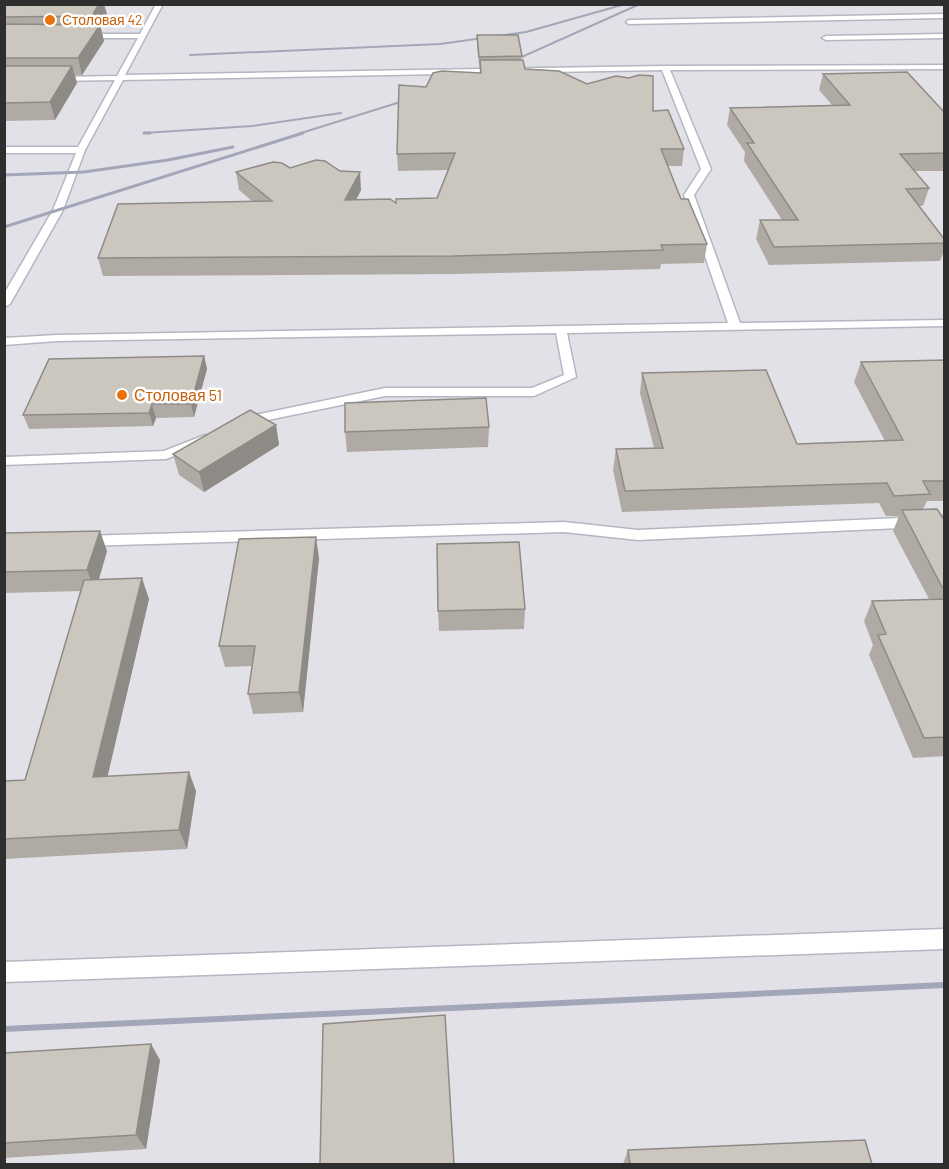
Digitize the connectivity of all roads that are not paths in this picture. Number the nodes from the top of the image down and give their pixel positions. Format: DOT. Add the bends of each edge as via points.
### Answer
graph roads {
  1 [pos="160,4"];
  2 [pos="945,16"];
  3 [pos="846,18"];
  4 [pos="629,22"];
  5 [pos="857,31"];
  6 [pos="74,36"];
  7 [pos="143,36"];
  8 [pos="945,36"];
  9 [pos="826,38"];
  10 [pos="945,67"];
  11 [pos="665,68"];
  12 [pos="50,79"];
  13 [pos="119,79"];
  14 [pos="4,150"];
  15 [pos="81,150"];
  16 [pos="4,304"];
  17 [pos="945,323"];
  18 [pos="735,326"];
  19 [pos="561,329"];
  20 [pos="4,342"];
  21 [pos="4,461"];
  22 [pos="945,521"];
  23 [pos="64,542"];
  24 [pos="945,939"];
  25 [pos="4,972"];
  1 -- 7 [label="lane"];
  2 -- 3 [label="lane"];
  3 -- 4 [label="lane"];
  3 -- 5 [label="lane"];
  5 -- 8 [label="lane"];
  5 -- 9 [label="lane"];
  6 -- 7 [label="lane"];
  7 -- 13 [label="lane"];
  10 -- 11 [label="lane"];
  11 -- 13 [label="lane"];
  11 -- 18 [label="lane" via="706,169 689,195"];
  12 -- 13 [label="lane"];
  13 -- 15 [label="lane"];
  14 -- 15 [label="lane"];
  15 -- 16 [label="lane" via="64,198"];
  17 -- 18 [label="lane"];
  18 -- 19 [label="lane"];
  19 -- 20 [label="lane"];
  19 -- 21 [label="lane" via="570,377 534,392 385,392 259,418 166,454"];
  22 -- 23 [label="lane" via="638,535 564,527"];
  24 -- 25 [label="lane"];
}
